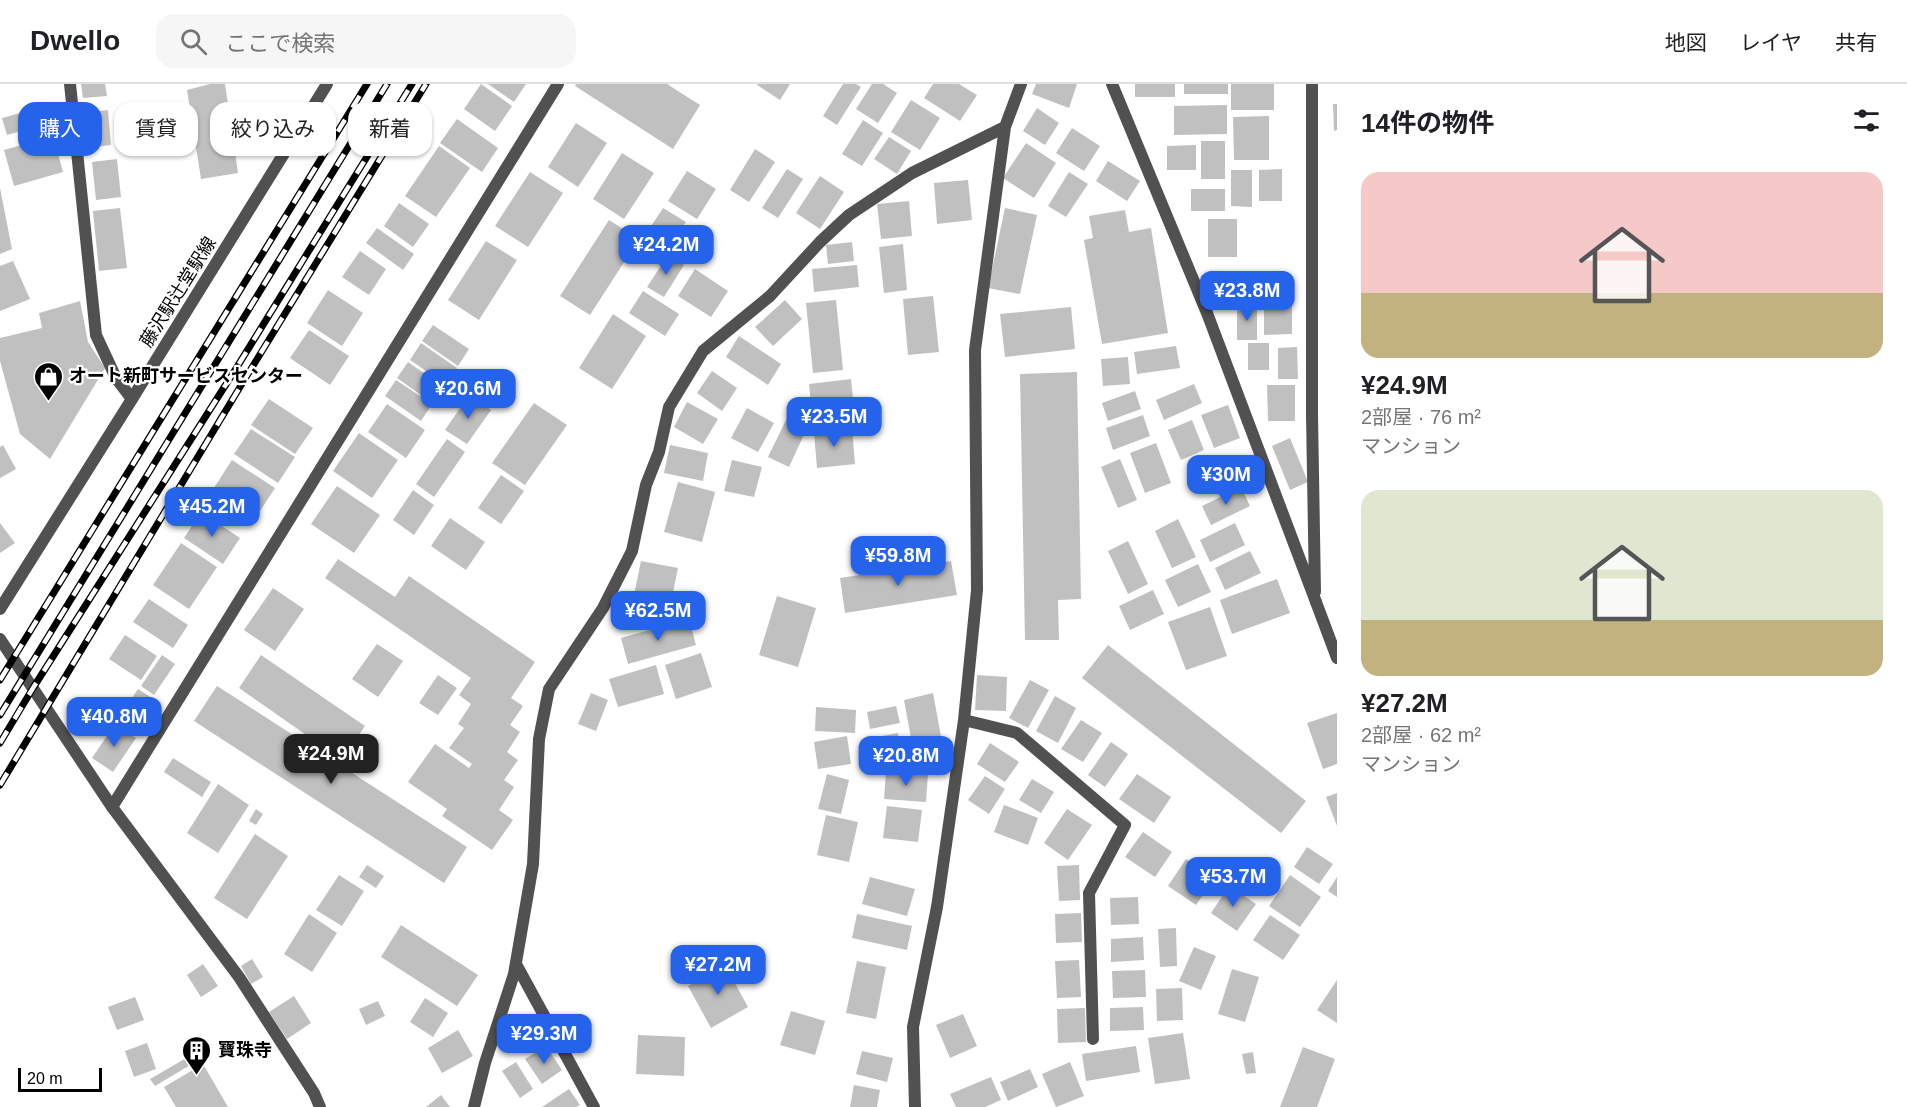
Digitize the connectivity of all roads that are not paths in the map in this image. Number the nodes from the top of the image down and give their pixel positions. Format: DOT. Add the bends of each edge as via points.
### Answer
graph roads {
  1 [pos="70,84"];
  2 [pos="327,84"];
  3 [pos="558,84"];
  4 [pos="1021,84"];
  5 [pos="1112,84"];
  6 [pos="1312,84"];
  7 [pos="1005,127"];
  8 [pos="132,399"];
  9 [pos="2,599"];
  10 [pos="1316,602"];
  11 [pos="0,639"];
  12 [pos="1337,658"];
  13 [pos="964,720"];
  14 [pos="111,807"];
  15 [pos="516,963"];
  16 [pos="1093,1039"];
  17 [pos="320,1107"];
  18 [pos="474,1107"];
  19 [pos="594,1107"];
  20 [pos="915,1107"];
  1 -- 8 [label="street" via="96,335 116,378"];
  2 -- 8 [label="street, 藤沢駅辻堂駅線"];
  3 -- 14 [label="street"];
  4 -- 7 [label="street"];
  5 -- 10 [label="street" via="1207,313"];
  6 -- 10 [label="street"];
  7 -- 13 [label="street" via="975,350 977,590"];
  7 -- 15 [label="street" via="912,173 849,215 770,296 703,351 669,407 632,551 603,608 549,689 539,739 533,864"];
  8 -- 9 [label="street, 藤沢駅辻堂駅線"];
  10 -- 12 [label="street"];
  11 -- 14 [label="street"];
  13 -- 16 [label="street" via="1017,733 1125,825 1089,893"];
  13 -- 20 [label="street" via="937,907 913,1027"];
  14 -- 17 [label="street" via="238,977"];
  15 -- 18 [label="street"];
  15 -- 19 [label="street"];
}
